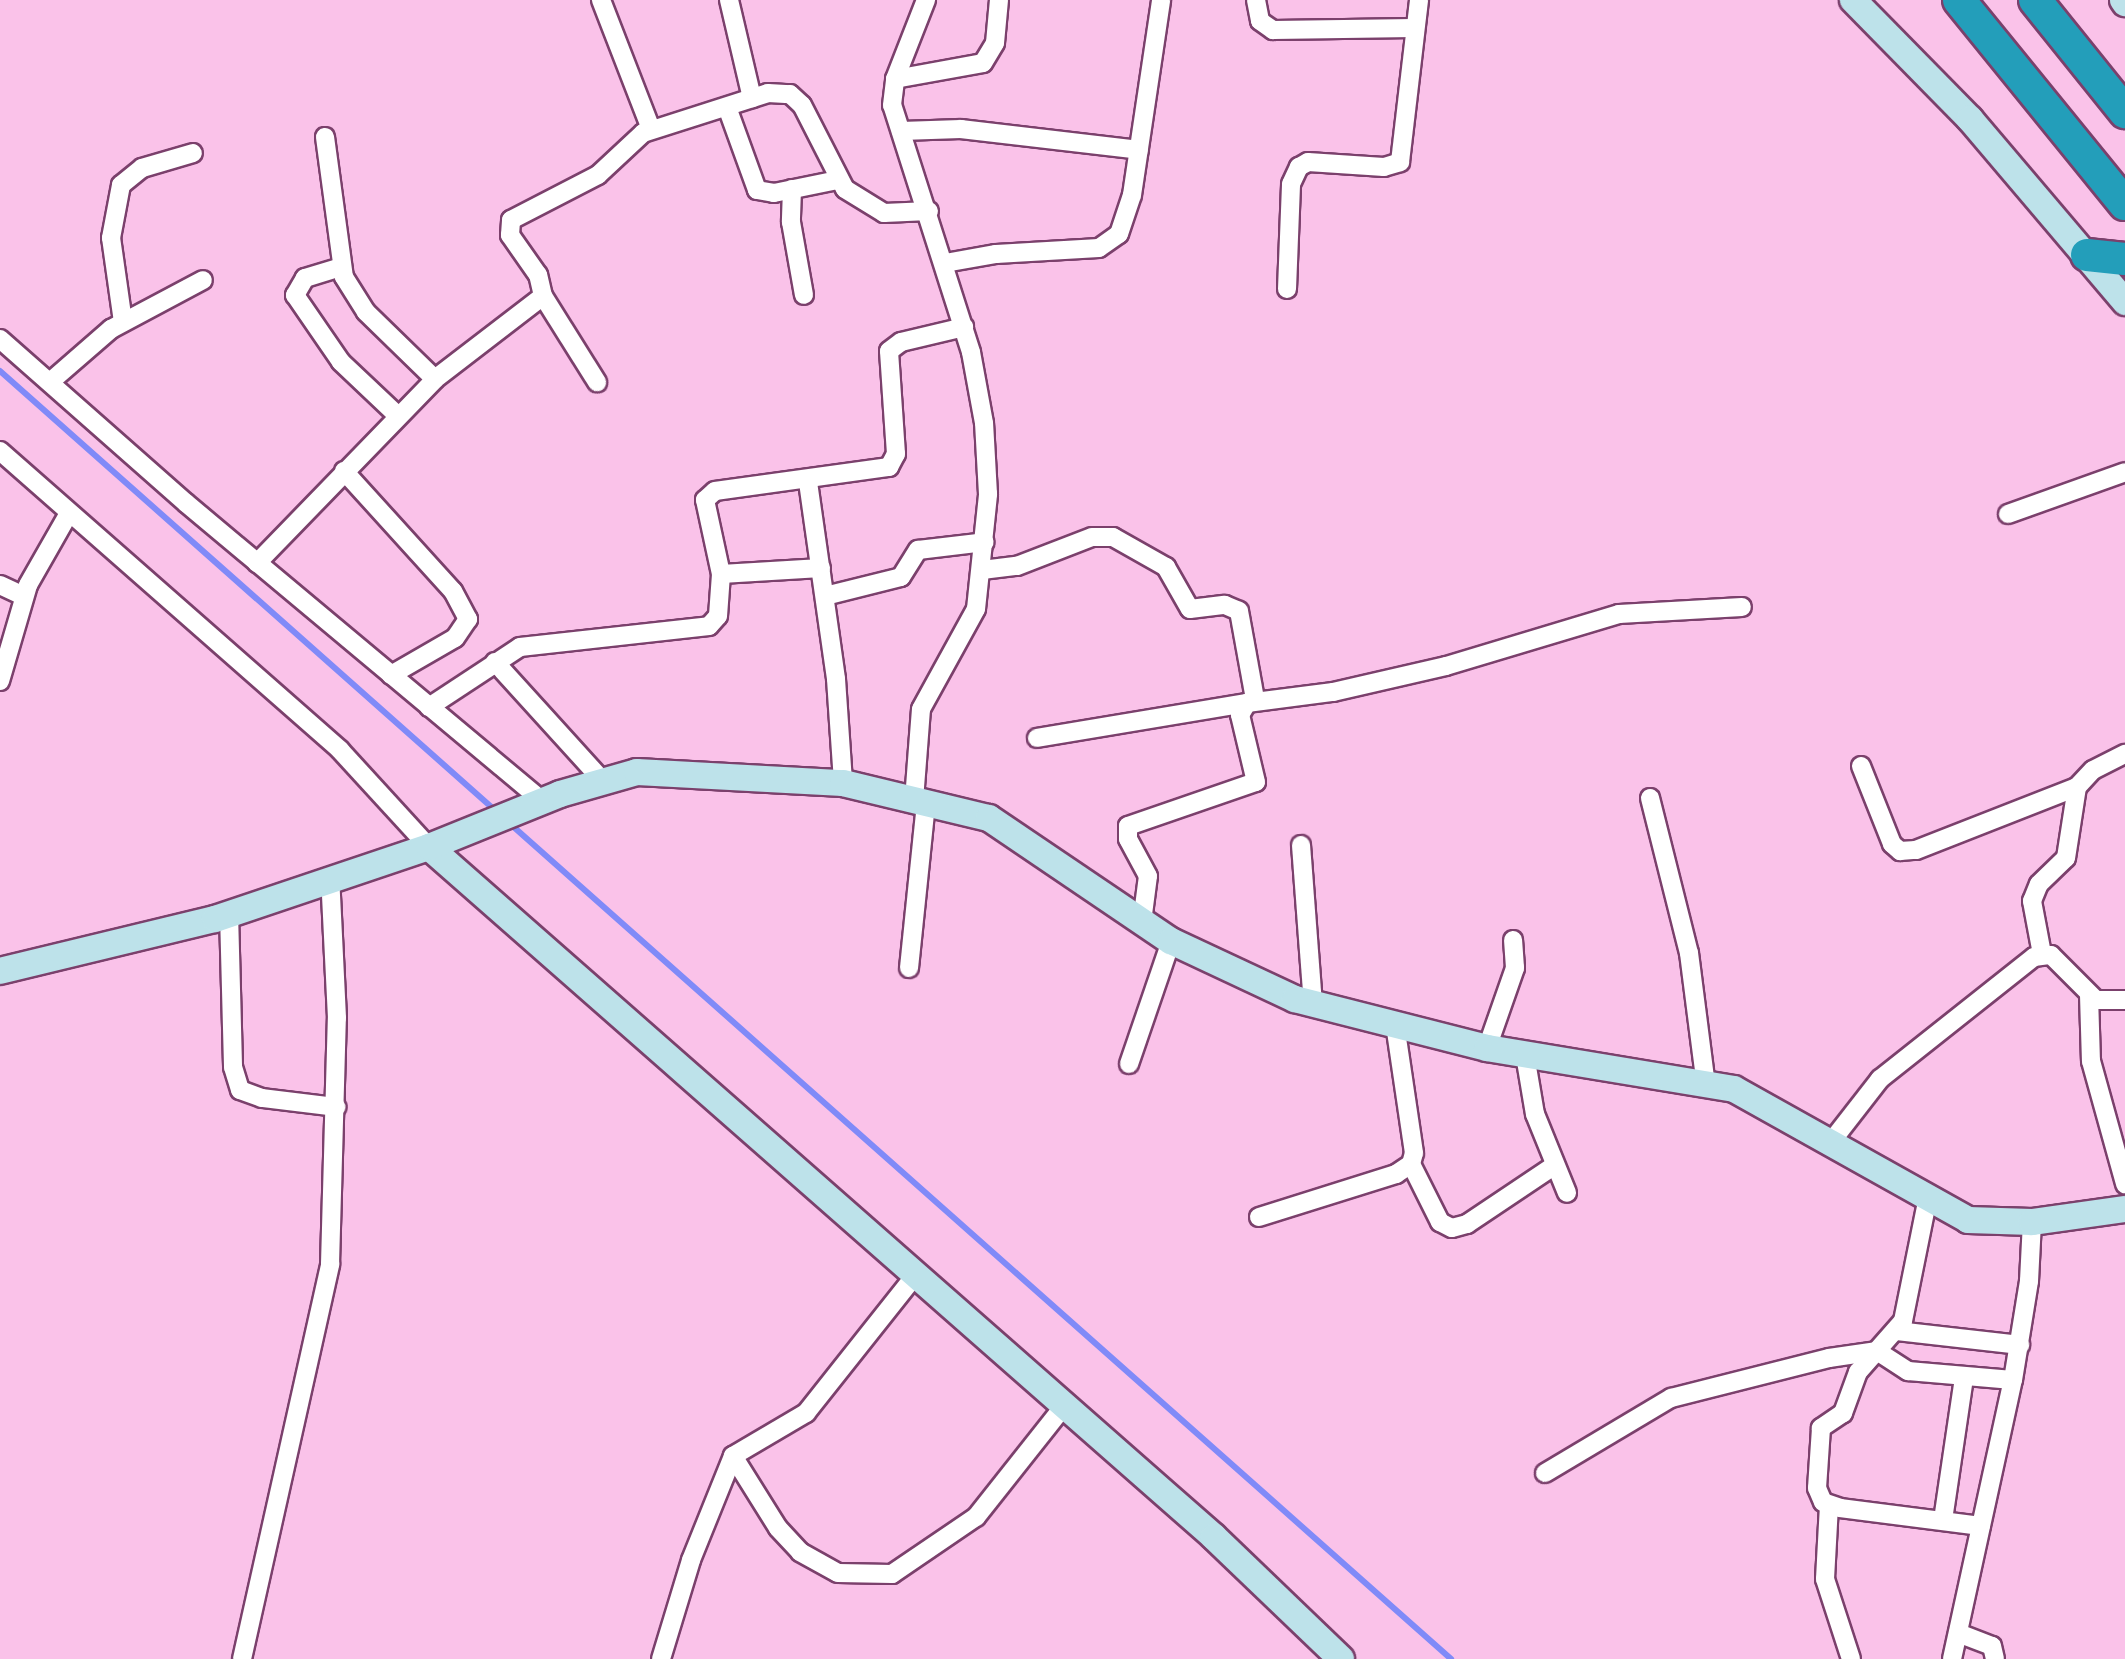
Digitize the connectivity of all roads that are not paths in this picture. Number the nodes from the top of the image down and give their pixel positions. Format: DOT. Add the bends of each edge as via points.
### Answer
graph roads {
  1 [pos="601,0"];
  2 [pos="729,0"];
  3 [pos="926,0"];
  4 [pos="999,0"];
  5 [pos="1161,0"];
  6 [pos="1256,0"];
  7 [pos="1419,0"];
  8 [pos="1853,0"];
  9 [pos="1959,0"];
  10 [pos="2035,0"];
  11 [pos="1414,28"];
  12 [pos="895,79"];
  13 [pos="752,98"];
  14 [pos="727,107"];
  15 [pos="2125,112"];
  16 [pos="651,129"];
  17 [pos="901,131"];
  18 [pos="325,137"];
  19 [pos="1139,150"];
  20 [pos="193,153"];
  21 [pos="838,180"];
  22 [pos="792,189"];
  23 [pos="2125,204"];
  24 [pos="929,211"];
  25 [pos="2087,255"];
  26 [pos="2125,259"];
  27 [pos="945,263"];
  28 [pos="341,267"];
  29 [pos="203,280"];
  30 [pos="1287,289"];
  31 [pos="804,295"];
  32 [pos="543,296"];
  33 [pos="2125,302"];
  34 [pos="123,322"];
  35 [pos="964,327"];
  36 [pos="0,339"];
  37 [pos="435,379"];
  38 [pos="50,382"];
  39 [pos="597,382"];
  40 [pos="397,415"];
  41 [pos="0,451"];
  42 [pos="344,471"];
  43 [pos="2125,472"];
  44 [pos="808,482"];
  45 [pos="69,513"];
  46 [pos="2008,514"];
  47 [pos="985,542"];
  48 [pos="257,563"];
  49 [pos="821,568"];
  50 [pos="982,570"];
  51 [pos="721,574"];
  52 [pos="0,585"];
  53 [pos="24,596"];
  54 [pos="825,596"];
  55 [pos="1742,607"];
  56 [pos="495,662"];
  57 [pos="391,675"];
  58 [pos="0,681"];
  59 [pos="1251,701"];
  60 [pos="429,707"];
  61 [pos="1037,738"];
  62 [pos="2125,754"];
  63 [pos="1861,766"];
  64 [pos="604,782"];
  65 [pos="843,783"];
  66 [pos="2077,787"];
  67 [pos="1650,798"];
  68 [pos="920,802"];
  69 [pos="536,804"];
  70 [pos="437,844"];
  71 [pos="1301,845"];
  72 [pos="330,877"];
  73 [pos="229,913"];
  74 [pos="1142,922"];
  75 [pos="1513,940"];
  76 [pos="1171,941"];
  77 [pos="2042,954"];
  78 [pos="909,968"];
  79 [pos="0,971"];
  80 [pos="2089,995"];
  81 [pos="2125,1000"];
  82 [pos="1313,1003"];
  83 [pos="1395,1025"];
  84 [pos="1487,1048"];
  85 [pos="1525,1055"];
  86 [pos="1129,1064"];
  87 [pos="1706,1085"];
  88 [pos="336,1107"];
  89 [pos="1831,1142"];
  90 [pos="1411,1164"];
  91 [pos="1555,1165"];
  92 [pos="2125,1184"];
  93 [pos="1567,1193"];
  94 [pos="1928,1197"];
  95 [pos="2125,1209"];
  96 [pos="1259,1217"];
  97 [pos="2032,1222"];
  98 [pos="917,1273"];
  99 [pos="1897,1331"];
  100 [pos="2020,1345"];
  101 [pos="1877,1351"];
  102 [pos="1964,1377"];
  103 [pos="2013,1380"];
  104 [pos="1064,1406"];
  105 [pos="733,1456"];
  106 [pos="1545,1473"];
  107 [pos="1829,1505"];
  108 [pos="1943,1520"];
  109 [pos="1981,1526"];
  110 [pos="1958,1633"];
  111 [pos="242,1659"];
  112 [pos="661,1659"];
  113 [pos="1341,1659"];
  114 [pos="1851,1659"];
  115 [pos="1952,1659"];
  116 [pos="1995,1659"];
  1 -- 16 [label="street"];
  2 -- 13 [label="street"];
  3 -- 12 [label="street"];
  4 -- 12 [label="street" via="995,43 983,63"];
  5 -- 19 [label="street"];
  6 -- 11 [label="street" via="1260,21 1273,30"];
  7 -- 11 [label="street"];
  8 -- 25 [label="main road" via="1970,119"];
  9 -- 23 [label="highway"];
  10 -- 15 [label="highway"];
  11 -- 30 [label="street" via="1400,162 1384,167 1308,162 1299,167 1291,184"];
  12 -- 17 [label="street" via="892,105"];
  13 -- 14 [label="street"];
  13 -- 21 [label="street" via="780,92 796,97"];
  14 -- 16 [label="street"];
  14 -- 22 [label="street" via="752,184 764,193"];
  16 -- 32 [label="street" via="630,141 598,175 511,220 510,235 538,275"];
  17 -- 19 [label="street" via="961,129"];
  17 -- 24 [label="street"];
  18 -- 28 [label="street"];
  19 -- 27 [label="street" via="1127,217 1111,244"];
  20 -- 34 [label="street" via="142,168 121,185 111,238"];
  21 -- 22 [label="street"];
  21 -- 24 [label="street" via="872,209"];
  22 -- 31 [label="street" via="791,222"];
  24 -- 27 [label="street"];
  25 -- 26 [label="highway"];
  25 -- 33 [label="main road"];
  27 -- 35 [label="street"];
  28 -- 37 [label="street" via="366,312"];
  28 -- 40 [label="street" via="305,278 295,295 341,362"];
  29 -- 34 [label="street"];
  32 -- 37 [label="street"];
  32 -- 39 [label="street"];
  34 -- 38 [label="street"];
  35 -- 44 [label="street" via="901,342 889,351 895,462 881,470"];
  35 -- 47 [label="street" via="984,423"];
  36 -- 38 [label="street"];
  37 -- 40 [label="street"];
  38 -- 48 [label="street"];
  40 -- 42 [label="street"];
  41 -- 45 [label="street"];
  42 -- 48 [label="street"];
  42 -- 57 [label="street" via="453,591 468,619 455,638"];
  43 -- 46 [label="street"];
  44 -- 49 [label="street"];
  44 -- 51 [label="street" via="709,495 705,508"];
  45 -- 53 [label="street"];
  45 -- 70 [label="street" via="340,750"];
  47 -- 50 [label="street"];
  47 -- 54 [label="street" via="918,550 901,577"];
  48 -- 57 [label="street"];
  49 -- 51 [label="street"];
  49 -- 54 [label="street"];
  50 -- 59 [label="street" via="1017,566 1092,537 1113,537 1166,567 1190,609 1225,605 1239,611"];
  50 -- 68 [label="street" via="966,633 921,709"];
  51 -- 56 [label="street" via="718,616 709,626 536,643"];
  52 -- 53 [label="street"];
  53 -- 58 [label="street"];
  54 -- 65 [label="street"];
  55 -- 59 [label="street" via="1632,612 1404,676 1316,695"];
  56 -- 60 [label="street"];
  56 -- 64 [label="street"];
  57 -- 60 [label="street"];
  59 -- 61 [label="street"];
  59 -- 74 [label="street" via="1240,715 1256,782 1128,826 1128,839 1148,876"];
  60 -- 69 [label="street"];
  62 -- 66 [label="street" via="2093,770"];
  63 -- 66 [label="street" via="1892,844 1900,851 1916,850"];
  64 -- 65 [label="main road" via="637,772"];
  64 -- 69 [label="main road"];
  65 -- 68 [label="main road"];
  66 -- 77 [label="street" via="2066,858 2039,884 2032,901"];
  67 -- 87 [label="street" via="1693,969"];
  68 -- 74 [label="main road" via="989,818"];
  68 -- 78 [label="street"];
  69 -- 70 [label="main road"];
  70 -- 72 [label="main road"];
  70 -- 98 [label="main road"];
  71 -- 82 [label="street"];
  72 -- 73 [label="main road"];
  72 -- 88 [label="street"];
  73 -- 79 [label="main road"];
  73 -- 88 [label="street" via="235,1081 249,1095"];
  74 -- 76 [label="main road"];
  75 -- 84 [label="street" via="1515,968"];
  76 -- 82 [label="main road"];
  76 -- 86 [label="street"];
  77 -- 80 [label="street" via="2060,962"];
  77 -- 89 [label="street" via="1880,1079"];
  80 -- 81 [label="street"];
  80 -- 92 [label="street" via="2091,1061"];
  82 -- 83 [label="main road"];
  83 -- 84 [label="main road"];
  83 -- 90 [label="street"];
  84 -- 85 [label="main road"];
  85 -- 87 [label="main road"];
  85 -- 91 [label="street" via="1535,1114"];
  87 -- 89 [label="main road" via="1734,1089"];
  88 -- 111 [label="street" via="330,1264"];
  89 -- 94 [label="main road"];
  90 -- 91 [label="street" via="1440,1222 1452,1228 1467,1224"];
  90 -- 96 [label="street" via="1396,1174"];
  91 -- 93 [label="street"];
  94 -- 97 [label="main road" via="1968,1220"];
  94 -- 99 [label="street"];
  95 -- 97 [label="main road"];
  97 -- 100 [label="street"];
  98 -- 104 [label="main road"];
  98 -- 105 [label="street" via="806,1413"];
  99 -- 100 [label="street"];
  99 -- 101 [label="street"];
  100 -- 103 [label="street"];
  101 -- 102 [label="street" via="1908,1371"];
  101 -- 106 [label="street" via="1752,1375 1671,1398"];
  101 -- 107 [label="street" via="1858,1372 1843,1413 1821,1428 1817,1488"];
  102 -- 103 [label="street"];
  102 -- 108 [label="street"];
  103 -- 109 [label="street"];
  104 -- 105 [label="street" via="976,1517 892,1574 838,1573 800,1552 778,1528"];
  104 -- 113 [label="main road" via="1214,1537"];
  105 -- 112 [label="street" via="691,1560"];
  107 -- 108 [label="street"];
  107 -- 114 [label="street" via="1825,1579"];
  108 -- 109 [label="street"];
  109 -- 110 [label="street"];
  110 -- 115 [label="street"];
  110 -- 116 [label="street" via="1992,1646"];
}
